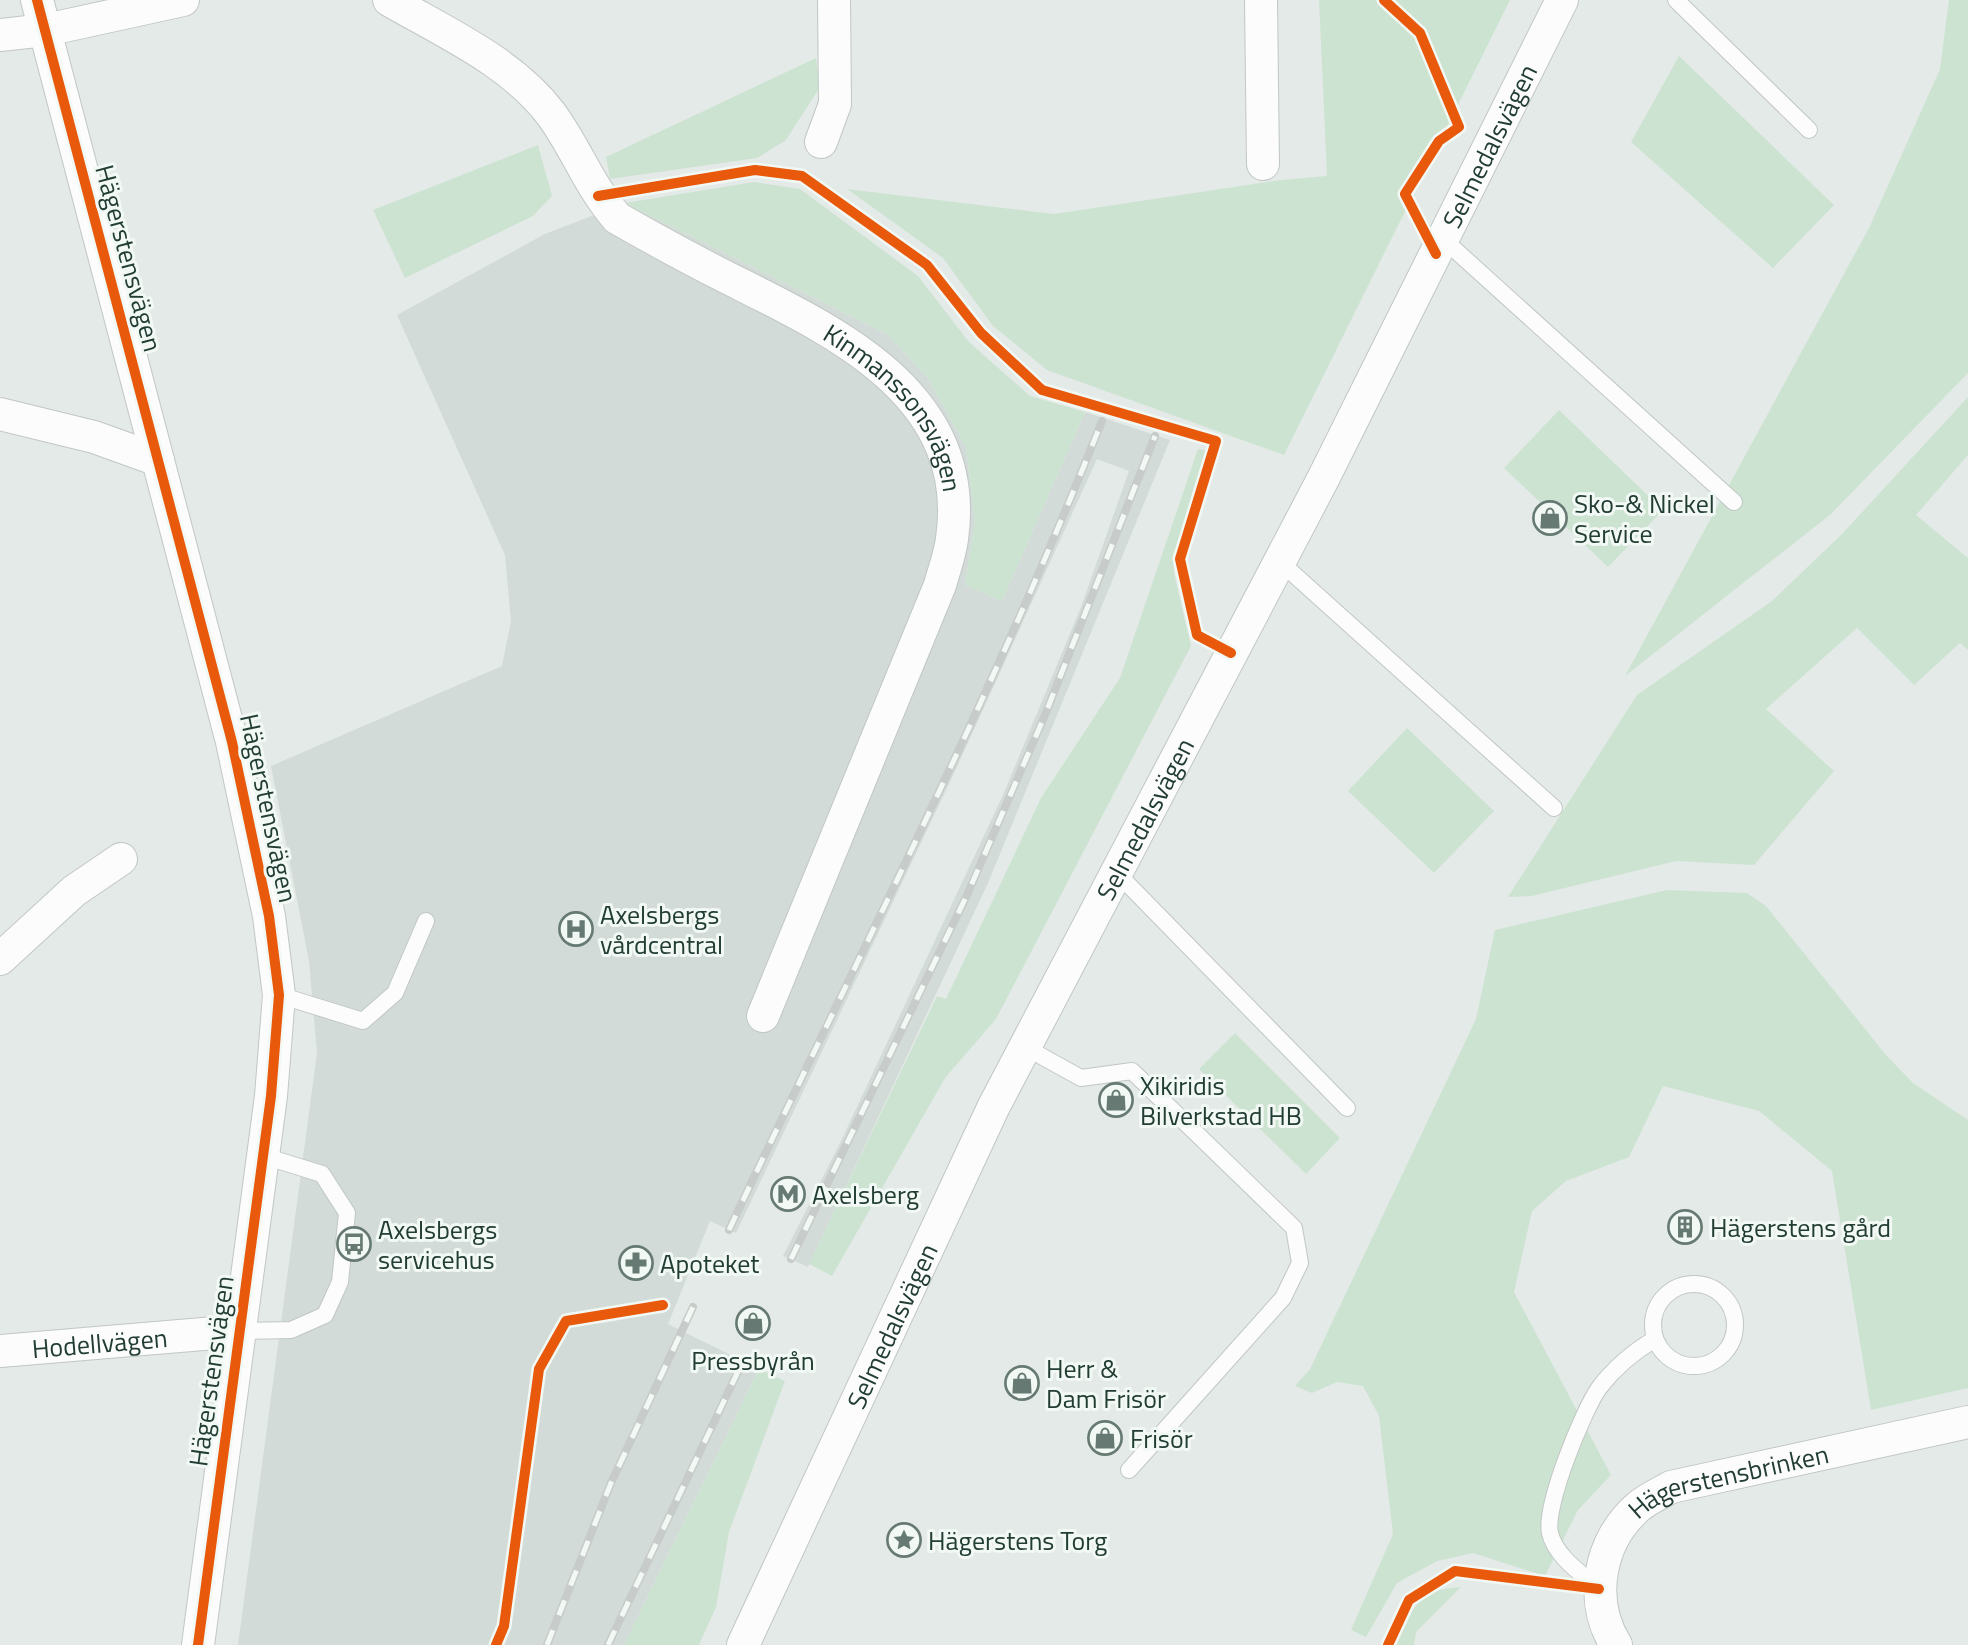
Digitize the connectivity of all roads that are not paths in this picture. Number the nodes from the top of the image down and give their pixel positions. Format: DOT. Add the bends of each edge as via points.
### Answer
graph roads {
  1 [pos="37,0"];
  2 [pos="183,0"];
  3 [pos="389,0"];
  4 [pos="834,0"];
  5 [pos="1261,0"];
  6 [pos="1562,0"];
  7 [pos="1676,0"];
  8 [pos="46,30"];
  9 [pos="0,35"];
  10 [pos="1810,130"];
  11 [pos="821,142"];
  12 [pos="1263,164"];
  13 [pos="1443,239"];
  14 [pos="0,414"];
  15 [pos="158,460"];
  16 [pos="1734,502"];
  17 [pos="1279,561"];
  18 [pos="1554,808"];
  19 [pos="121,859"];
  20 [pos="1116,872"];
  21 [pos="426,921"];
  22 [pos="0,959"];
  23 [pos="279,995"];
  24 [pos="763,1016"];
  25 [pos="1025,1047"];
  26 [pos="1347,1108"];
  27 [pos="264,1156"];
  28 [pos="239,1331"];
  29 [pos="1655,1339"];
  30 [pos="0,1351"];
  31 [pos="1968,1422"];
  32 [pos="1129,1470"];
  33 [pos="1599,1589"];
  34 [pos="198,1645"];
  35 [pos="743,1645"];
  36 [pos="1616,1645"];
  1 -- 8 [label="street, Hägerstensvägen"];
  2 -- 8 [label="street"];
  3 -- 24 [label="street, Kinmanssonsvägen" via="524,85 550,112 598,196 617,218 810,318 900,382 943,451 952,494 952,538 940,585"];
  4 -- 11 [label="street" via="835,104"];
  5 -- 12 [label="street"];
  6 -- 13 [label="street, Selmedalsvägen"];
  7 -- 10 [label="lane"];
  8 -- 9 [label="street"];
  8 -- 15 [label="street, Hägerstensvägen"];
  13 -- 16 [label="lane"];
  13 -- 17 [label="street, Selmedalsvägen"];
  14 -- 15 [label="street" via="94,437"];
  15 -- 23 [label="street, Hägerstensvägen" via="232,742 269,916"];
  17 -- 18 [label="lane"];
  17 -- 20 [label="street, Selmedalsvägen"];
  19 -- 22 [label="street" via="74,891"];
  20 -- 25 [label="street, Selmedalsvägen"];
  20 -- 26 [label="lane"];
  21 -- 23 [label="lane" via="395,993 363,1021"];
  23 -- 27 [label="street, Hägerstensvägen"];
  25 -- 32 [label="lane" via="1081,1078 1132,1070 1294,1228 1300,1263 1283,1298"];
  25 -- 35 [label="street, Selmedalsvägen"];
  27 -- 28 [label="street, Hägerstensvägen"];
  27 -- 28 [label="lane" via="322,1174 347,1213 340,1282 325,1315 291,1330"];
  28 -- 30 [label="street, Hodellvägen"];
  28 -- 34 [label="street, Hägerstensvägen"];
  29 -- 29 [label="lane" via="1666,1356 1684,1366 1715,1362 1734,1338 1732,1307 1709,1286 1678,1287 1656,1308"];
  29 -- 33 [label="lane" via="1619,1364 1598,1390 1573,1443 1550,1512 1550,1534 1557,1551"];
  31 -- 33 [label="street, Hägerstensbrinken" via="1671,1488 1639,1506 1617,1531 1604,1559"];
  33 -- 36 [label="street, Hägerstensbrinken"];
}
